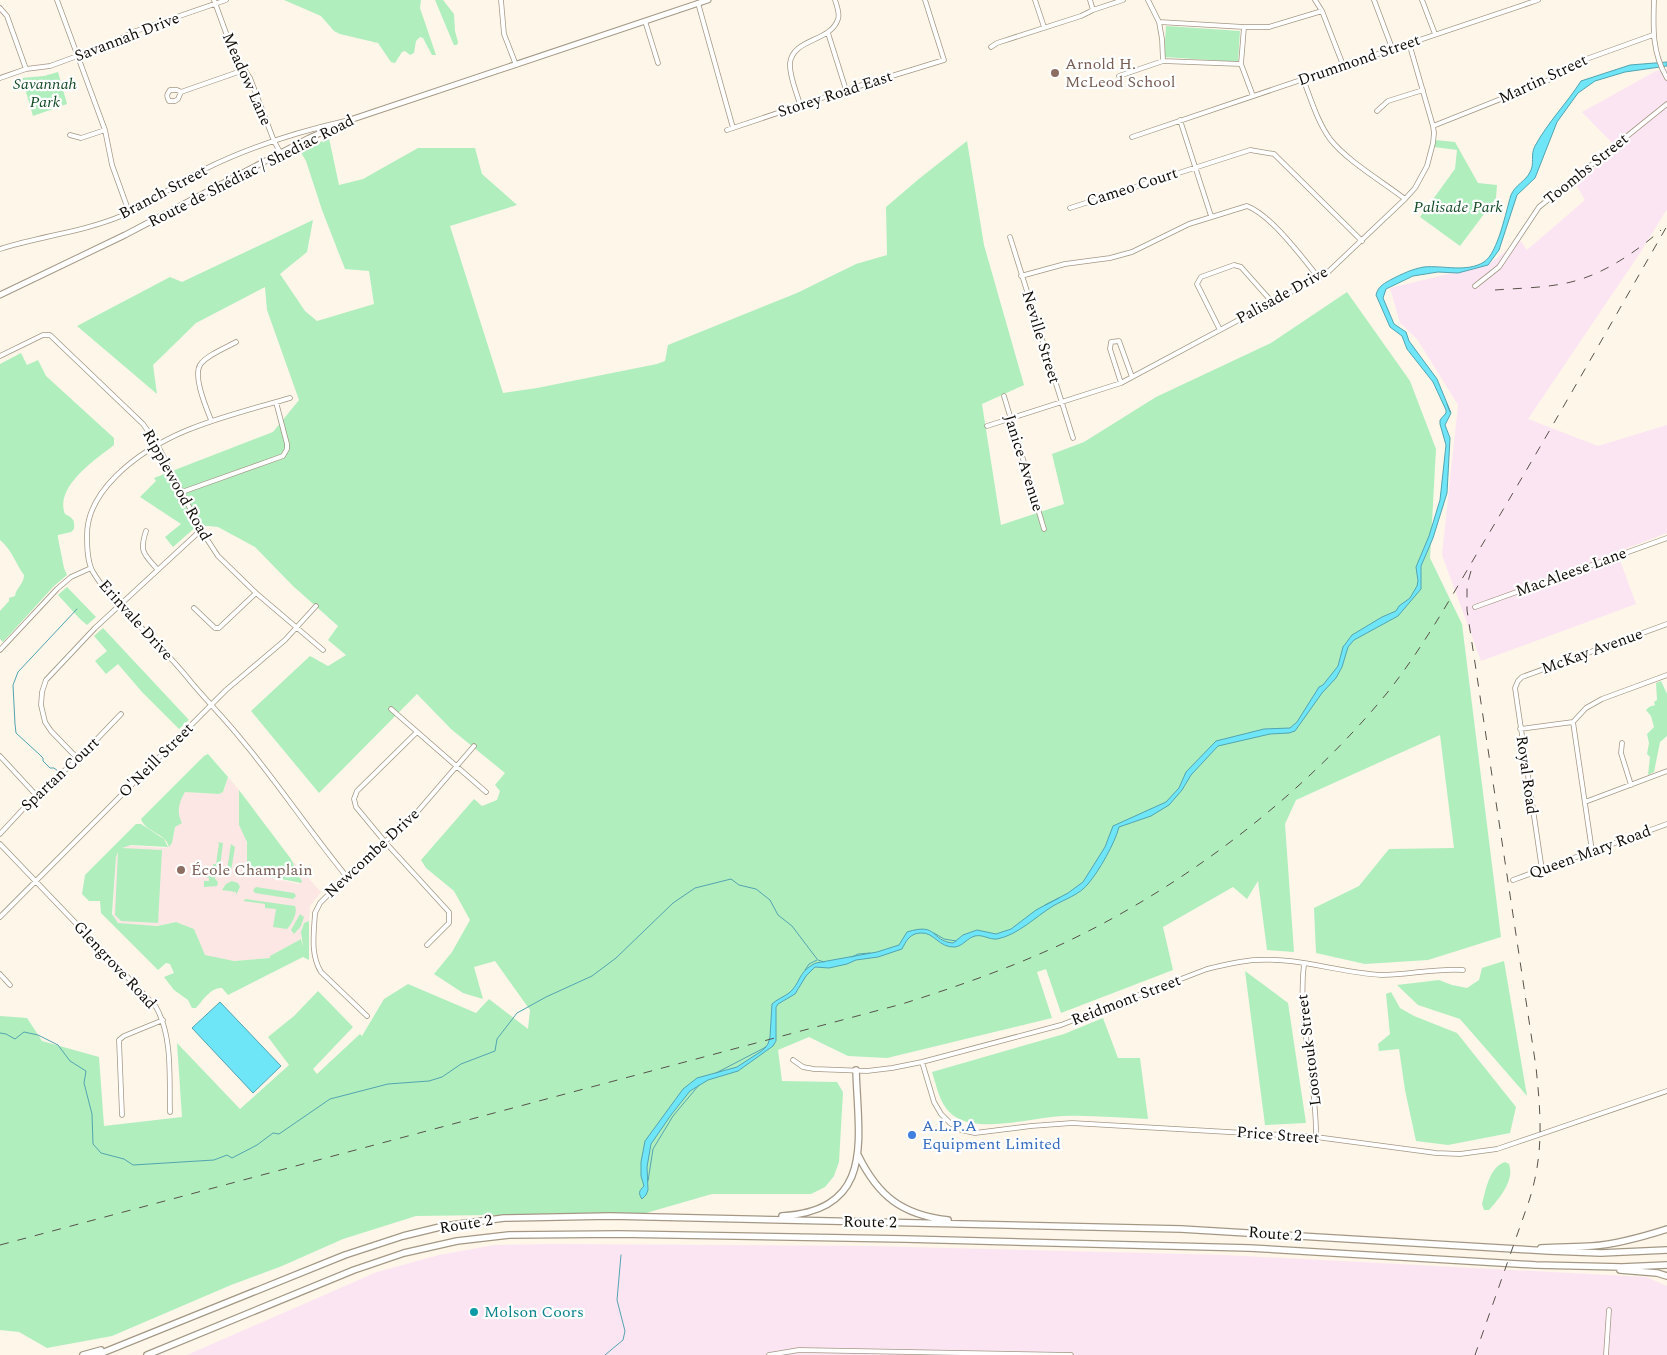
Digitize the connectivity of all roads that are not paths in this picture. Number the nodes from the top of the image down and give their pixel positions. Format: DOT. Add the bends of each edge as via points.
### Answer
graph roads {
  1 [pos="57,0"];
  2 [pos="226,0"];
  3 [pos="500,0"];
  4 [pos="708,0"];
  5 [pos="836,0"];
  6 [pos="925,0"];
  7 [pos="1035,0"];
  8 [pos="1090,0"];
  9 [pos="1124,0"];
  10 [pos="1148,0"];
  11 [pos="1314,0"];
  12 [pos="1374,0"];
  13 [pos="1422,0"];
  14 [pos="1538,0"];
  15 [pos="1654,0"];
  16 [pos="215,2"];
  17 [pos="698,3"];
  18 [pos="0,8"];
  19 [pos="1093,10"];
  20 [pos="1322,11"];
  21 [pos="645,21"];
  22 [pos="1159,22"];
  23 [pos="1244,27"];
  24 [pos="1044,28"];
  25 [pos="828,33"];
  26 [pos="1435,34"];
  27 [pos="1653,35"];
  28 [pos="1409,43"];
  29 [pos="991,47"];
  30 [pos="1392,48"];
  31 [pos="78,56"];
  32 [pos="1163,60"];
  33 [pos="658,63"];
  34 [pos="1241,64"];
  35 [pos="516,65"];
  36 [pos="1343,65"];
  37 [pos="26,69"];
  38 [pos="244,70"];
  39 [pos="1118,76"];
  40 [pos="0,78"];
  41 [pos="1667,78"];
  42 [pos="1303,79"];
  43 [pos="846,90"];
  44 [pos="1423,90"];
  45 [pos="181,92"];
  46 [pos="1253,96"];
  47 [pos="1667,104"];
  48 [pos="800,105"];
  49 [pos="1376,111"];
  50 [pos="353,119"];
  51 [pos="1180,120"];
  52 [pos="1433,126"];
  53 [pos="733,128"];
  54 [pos="105,130"];
  55 [pos="727,130"];
  56 [pos="70,135"];
  57 [pos="1132,136"];
  58 [pos="274,141"];
  59 [pos="281,154"];
  60 [pos="1196,167"];
  61 [pos="1405,199"];
  62 [pos="1070,208"];
  63 [pos="129,212"];
  64 [pos="1211,216"];
  65 [pos="1010,237"];
  66 [pos="1362,241"];
  67 [pos="0,249"];
  68 [pos="1021,276"];
  69 [pos="1318,277"];
  70 [pos="1475,286"];
  71 [pos="0,295"];
  72 [pos="1272,302"];
  73 [pos="1220,330"];
  74 [pos="236,342"];
  75 [pos="0,356"];
  76 [pos="1132,377"];
  77 [pos="1121,383"];
  78 [pos="1004,396"];
  79 [pos="290,398"];
  80 [pos="276,402"];
  81 [pos="1062,404"];
  82 [pos="1011,419"];
  83 [pos="211,420"];
  84 [pos="987,426"];
  85 [pos="1073,438"];
  86 [pos="157,444"];
  87 [pos="182,492"];
  88 [pos="1044,529"];
  89 [pos="201,530"];
  90 [pos="146,531"];
  91 [pos="1667,538"];
  92 [pos="91,568"];
  93 [pos="157,569"];
  94 [pos="256,593"];
  95 [pos="119,605"];
  96 [pos="316,606"];
  97 [pos="1475,607"];
  98 [pos="194,608"];
  99 [pos="1667,624"];
  100 [pos="298,627"];
  101 [pos="0,650"];
  102 [pos="323,650"];
  103 [pos="1667,675"];
  104 [pos="1518,681"];
  105 [pos="211,705"];
  106 [pos="391,709"];
  107 [pos="121,714"];
  108 [pos="1574,722"];
  109 [pos="1520,729"];
  110 [pos="417,732"];
  111 [pos="1622,743"];
  112 [pos="474,746"];
  113 [pos="0,756"];
  114 [pos="78,759"];
  115 [pos="457,766"];
  116 [pos="1667,771"];
  117 [pos="1631,785"];
  118 [pos="486,792"];
  119 [pos="36,794"];
  120 [pos="1585,802"];
  121 [pos="1667,824"];
  122 [pos="0,834"];
  123 [pos="385,842"];
  124 [pos="0,844"];
  125 [pos="1592,851"];
  126 [pos="1542,870"];
  127 [pos="347,877"];
  128 [pos="1513,880"];
  129 [pos="36,882"];
  130 [pos="0,917"];
  131 [pos="427,945"];
  132 [pos="1304,964"];
  133 [pos="1462,970"];
  134 [pos="0,974"];
  135 [pos="10,984"];
  136 [pos="367,1016"];
  137 [pos="163,1020"];
  138 [pos="793,1060"];
  139 [pos="922,1062"];
  140 [pos="856,1070"];
  141 [pos="1667,1091"];
  142 [pos="170,1112"];
  143 [pos="122,1115"];
  144 [pos="1316,1137"];
  145 [pos="858,1155"];
  146 [pos="743,1219"];
  147 [pos="986,1224"];
  148 [pos="1667,1229"];
  149 [pos="1523,1249"];
  150 [pos="1667,1250"];
  151 [pos="1667,1265"];
  152 [pos="1588,1266"];
  153 [pos="1667,1276"];
  154 [pos="1609,1310"];
  155 [pos="122,1345"];
  156 [pos="83,1355"];
  157 [pos="97,1355"];
  158 [pos="147,1355"];
  159 [pos="768,1355"];
  160 [pos="1071,1355"];
  161 [pos="1606,1355"];
  1 -- 31 [label="street"];
  2 -- 16 [label="street, Savannah Drive"];
  3 -- 35 [label="street" via="504,34"];
  4 -- 17 [label="main road, Route de Shédiac / Shediac Road"];
  5 -- 25 [label="street" via="838,19"];
  6 -- 43 [label="street, Storey Road East" via="944,60"];
  7 -- 24 [label="street"];
  8 -- 19 [label="street"];
  9 -- 19 [label="street"];
  10 -- 22 [label="street"];
  11 -- 20 [label="street"];
  12 -- 30 [label="street"];
  13 -- 26 [label="street"];
  14 -- 26 [label="street, Drummond Street"];
  15 -- 27 [label="street"];
  16 -- 31 [label="street, Savannah Drive"];
  16 -- 38 [label="street, Meadow Lane" via="233,52"];
  17 -- 21 [label="main road, Route de Shédiac / Shediac Road"];
  17 -- 53 [label="street"];
  18 -- 37 [label="street" via="8,19"];
  19 -- 24 [label="street"];
  20 -- 23 [label="street" via="1268,28"];
  20 -- 36 [label="street"];
  21 -- 33 [label="street"];
  21 -- 35 [label="main road, Route de Shédiac / Shediac Road"];
  22 -- 23 [label="street"];
  22 -- 32 [label="street"];
  23 -- 34 [label="street"];
  24 -- 29 [label="street"];
  25 -- 43 [label="street"];
  25 -- 48 [label="street" via="797,50 792,58 791,70"];
  26 -- 28 [label="street, Drummond Street"];
  27 -- 41 [label="street"];
  27 -- 52 [label="street, Martin Street" via="1578,62 1551,79"];
  28 -- 30 [label="street, Drummond Street"];
  28 -- 44 [label="street, Palisade Drive"];
  30 -- 36 [label="street, Drummond Street"];
  31 -- 37 [label="street, Savannah Drive" via="50,66"];
  31 -- 54 [label="street"];
  32 -- 34 [label="street"];
  32 -- 39 [label="street"];
  34 -- 46 [label="street"];
  35 -- 50 [label="main road, Route de Shédiac / Shediac Road"];
  36 -- 42 [label="street, Drummond Street"];
  37 -- 40 [label="street, Savannah Drive"];
  38 -- 45 [label="street"];
  38 -- 58 [label="street, Meadow Lane"];
  42 -- 46 [label="street, Drummond Street"];
  42 -- 61 [label="street" via="1331,140"];
  43 -- 48 [label="street, Storey Road East"];
  44 -- 49 [label="street" via="1388,101"];
  44 -- 52 [label="street, Palisade Drive"];
  46 -- 51 [label="street, Drummond Street"];
  47 -- 70 [label="street, Toombs Street" via="1539,207 1499,267"];
  48 -- 53 [label="street, Storey Road East"];
  50 -- 58 [label="street, Branch Street"];
  50 -- 59 [label="main road, Route de Shédiac / Shediac Road"];
  51 -- 57 [label="street, Drummond Street"];
  51 -- 60 [label="street"];
  52 -- 61 [label="street, Palisade Drive" via="1433,144 1427,166"];
  53 -- 55 [label="street, Storey Road East"];
  54 -- 56 [label="street" via="81,138"];
  54 -- 63 [label="street" via="112,165"];
  58 -- 59 [label="street, Meadow Lane"];
  58 -- 63 [label="street, Branch Street" via="205,170"];
  59 -- 71 [label="main road, Route de Shédiac / Shediac Road"];
  60 -- 62 [label="street, Cameo Court"];
  60 -- 64 [label="street"];
  60 -- 66 [label="street, Cameo Court" via="1250,150 1274,154"];
  61 -- 66 [label="street, Palisade Drive"];
  63 -- 67 [label="street, Branch Street"];
  64 -- 68 [label="street" via="1132,252"];
  64 -- 69 [label="street" via="1247,206 1256,209"];
  65 -- 68 [label="street, Neville Street"];
  66 -- 69 [label="street, Palisade Drive" via="1327,273"];
  68 -- 81 [label="street, Neville Street"];
  69 -- 72 [label="street, Palisade Drive"];
  72 -- 73 [label="street, Palisade Drive"];
  72 -- 73 [label="street" via="1241,267 1234,265 1200,277 1197,284"];
  73 -- 76 [label="street, Palisade Drive"];
  74 -- 83 [label="street" via="200,364 197,376"];
  75 -- 86 [label="street, Ripplewood Road" via="50,335 143,424"];
  76 -- 77 [label="street, Palisade Drive"];
  76 -- 77 [label="street" via="1119,341 1112,342 1110,349"];
  77 -- 81 [label="street, Palisade Drive"];
  78 -- 82 [label="street, Janice Avenue"];
  79 -- 80 [label="street, Erinvale Drive"];
  80 -- 83 [label="street, Erinvale Drive"];
  80 -- 87 [label="street" via="288,444 283,456"];
  81 -- 82 [label="street, Palisade Drive"];
  81 -- 85 [label="street, Neville Street"];
  82 -- 84 [label="street, Palisade Drive"];
  82 -- 88 [label="street, Janice Avenue"];
  83 -- 86 [label="street, Erinvale Drive"];
  86 -- 87 [label="street, Ripplewood Road"];
  86 -- 92 [label="street, Erinvale Drive" via="141,453 102,490 87,526"];
  87 -- 89 [label="street, Ripplewood Road"];
  89 -- 93 [label="street"];
  89 -- 94 [label="street, Ripplewood Road" via="218,556"];
  90 -- 93 [label="street" via="141,546 144,555"];
  91 -- 97 [label="street, MacAleese Lane"];
  92 -- 95 [label="street, Erinvale Drive"];
  92 -- 101 [label="street" via="71,577 57,589"];
  93 -- 95 [label="street"];
  94 -- 98 [label="street" via="219,628"];
  94 -- 100 [label="street, Ripplewood Road"];
  95 -- 105 [label="street, Erinvale Drive" via="174,661"];
  95 -- 114 [label="street" via="56,668 46,680 42,692 45,722"];
  96 -- 100 [label="street, O'Neill Street"];
  99 -- 104 [label="street, McKay Avenue"];
  100 -- 102 [label="street, Ripplewood Road"];
  100 -- 105 [label="street, O'Neill Street"];
  103 -- 108 [label="street" via="1602,699 1586,708"];
  104 -- 109 [label="street, Royal Road" via="1514,688"];
  105 -- 127 [label="street, Erinvale Drive"];
  105 -- 129 [label="street, O'Neill Street"];
  106 -- 110 [label="street"];
  107 -- 114 [label="street, Spartan Court"];
  108 -- 109 [label="street"];
  108 -- 120 [label="street"];
  109 -- 126 [label="street, Royal Road"];
  110 -- 115 [label="street"];
  110 -- 123 [label="street" via="355,795 356,807"];
  111 -- 117 [label="street" via="1621,753"];
  112 -- 115 [label="street, Newcombe Drive"];
  113 -- 119 [label="street"];
  114 -- 119 [label="street, Spartan Court"];
  115 -- 118 [label="street"];
  115 -- 123 [label="street, Newcombe Drive"];
  116 -- 117 [label="street"];
  117 -- 120 [label="street"];
  119 -- 122 [label="street, Spartan Court"];
  120 -- 125 [label="street"];
  121 -- 125 [label="street, Queen Mary Road"];
  123 -- 127 [label="street, Newcombe Drive"];
  123 -- 131 [label="street" via="449,912 448,923"];
  124 -- 129 [label="street, Glengrove Road"];
  125 -- 126 [label="street, Queen Mary Road"];
  126 -- 128 [label="street, Queen Mary Road"];
  127 -- 136 [label="street, Newcombe Drive" via="317,907 314,955 321,972"];
  129 -- 130 [label="street, O'Neill Street"];
  129 -- 137 [label="street, Glengrove Road" via="152,1001"];
  132 -- 133 [label="street, Reidmont Street" via="1381,975"];
  132 -- 139 [label="street, Reidmont Street" via="1257,960 1207,969 1061,1025"];
  132 -- 144 [label="street, Loostouk Street" via="1302,1004 1316,1111"];
  134 -- 135 [label="street"];
  137 -- 142 [label="street, Glengrove Road" via="167,1035"];
  137 -- 143 [label="street" via="119,1040"];
  138 -- 140 [label="street, Reidmont Street" via="802,1067 814,1069"];
  139 -- 140 [label="street, Reidmont Street" via="881,1070"];
  139 -- 144 [label="street, Price Street" via="934,1102 942,1114 961,1130 975,1133 1072,1123"];
  140 -- 145 [label="highway"];
  141 -- 144 [label="street, Price Street" via="1497,1149 1460,1154"];
  145 -- 146 [label="highway" via="854,1174 846,1189 831,1204 790,1216"];
  145 -- 147 [label="highway" via="879,1190 897,1204 914,1213"];
  146 -- 147 [label="highway, Route 2"];
  146 -- 155 [label="highway, Route 2" via="504,1218 444,1226 345,1255"];
  147 -- 149 [label="highway, Route 2" via="1234,1231"];
  148 -- 149 [label="highway" via="1607,1244"];
  149 -- 150 [label="highway, Route 2" via="1593,1252"];
  151 -- 152 [label="highway, Route 2"];
  152 -- 153 [label="highway"];
  152 -- 158 [label="highway, Route 2" via="1249,1248 885,1238 510,1235 456,1241 370,1264"];
  154 -- 161 [label="street"];
  155 -- 156 [label="highway"];
  155 -- 157 [label="highway, Route 2"];
  159 -- 160 [label="street" via="799,1350"];
}
